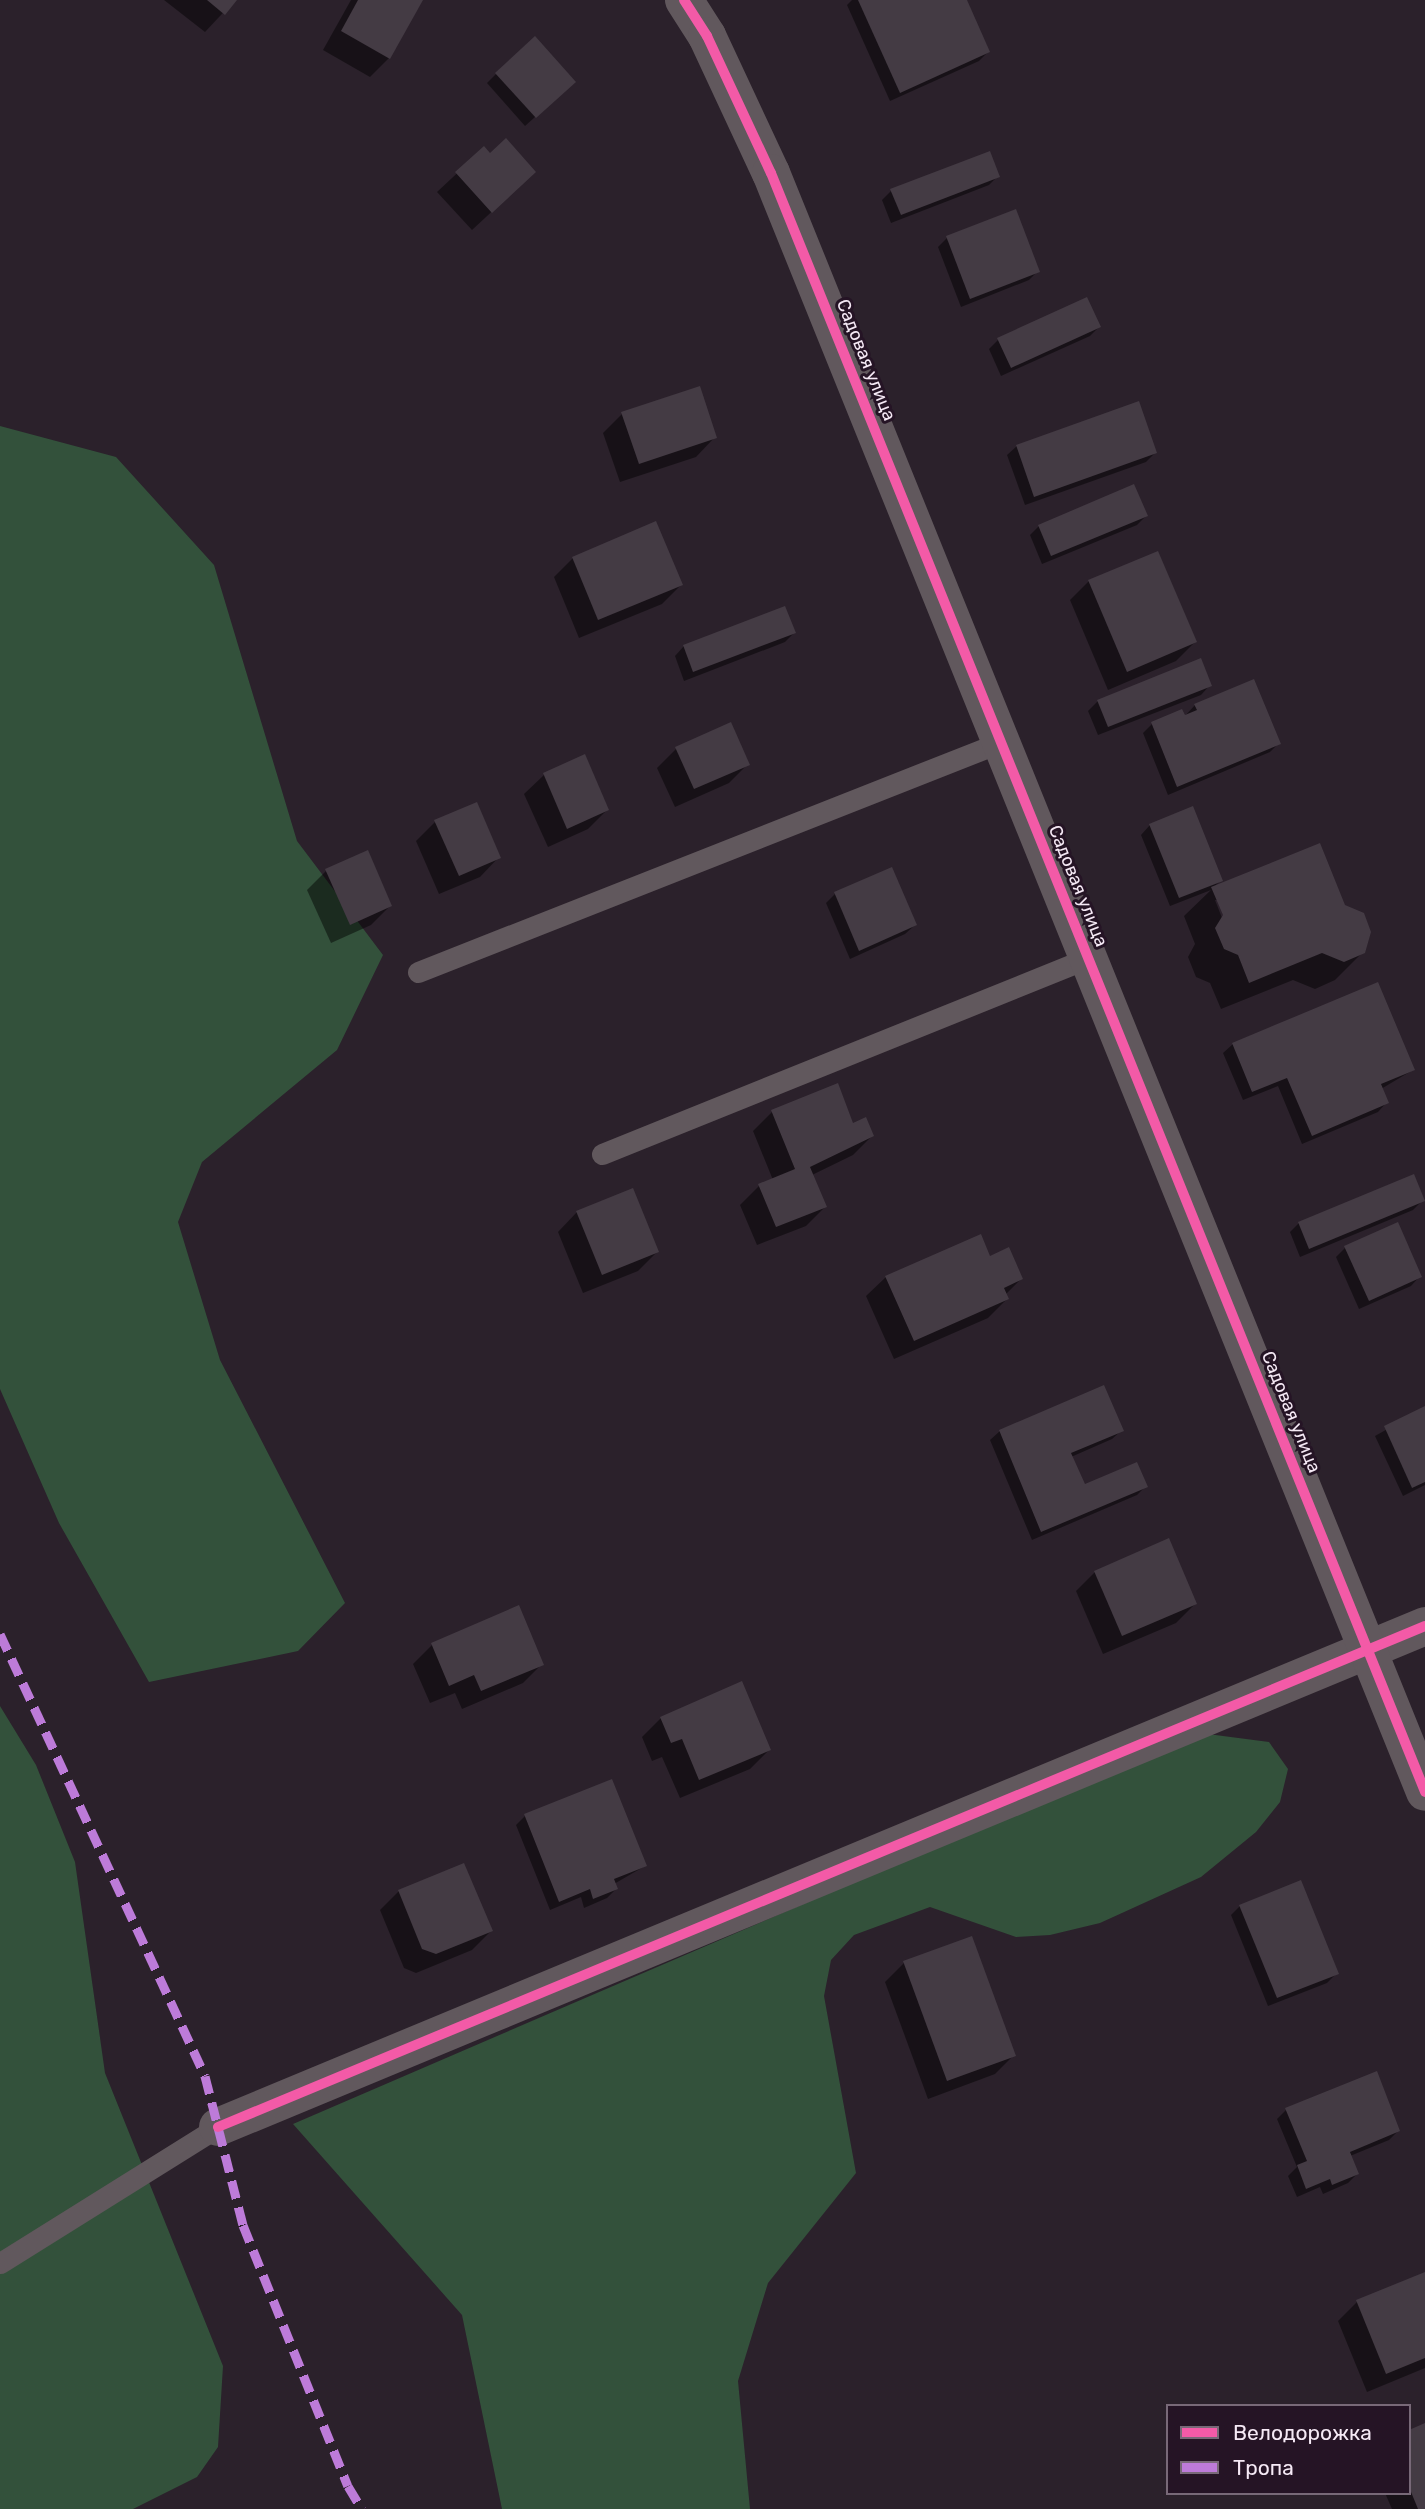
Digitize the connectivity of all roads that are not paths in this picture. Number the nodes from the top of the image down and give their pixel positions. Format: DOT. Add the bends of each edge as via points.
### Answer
graph roads {
  1 [pos="684,0"];
  2 [pos="1001,742"];
  3 [pos="1088,958"];
  4 [pos="418,972"];
  5 [pos="602,1154"];
  6 [pos="1425,1626"];
  7 [pos="1367,1647"];
  8 [pos="1425,1792"];
  9 [pos="218,2127"];
  10 [pos="0,2263"];
  1 -- 2 [label="street, Садовая улица" via="707,36 771,173"];
  2 -- 3 [label="street, Садовая улица"];
  2 -- 4 [label="lane"];
  3 -- 5 [label="lane"];
  3 -- 7 [label="street, Садовая улица"];
  6 -- 7 [label="street"];
  7 -- 8 [label="street, Садовая улица"];
  7 -- 9 [label="street"];
  9 -- 10 [label="lane"];
}
